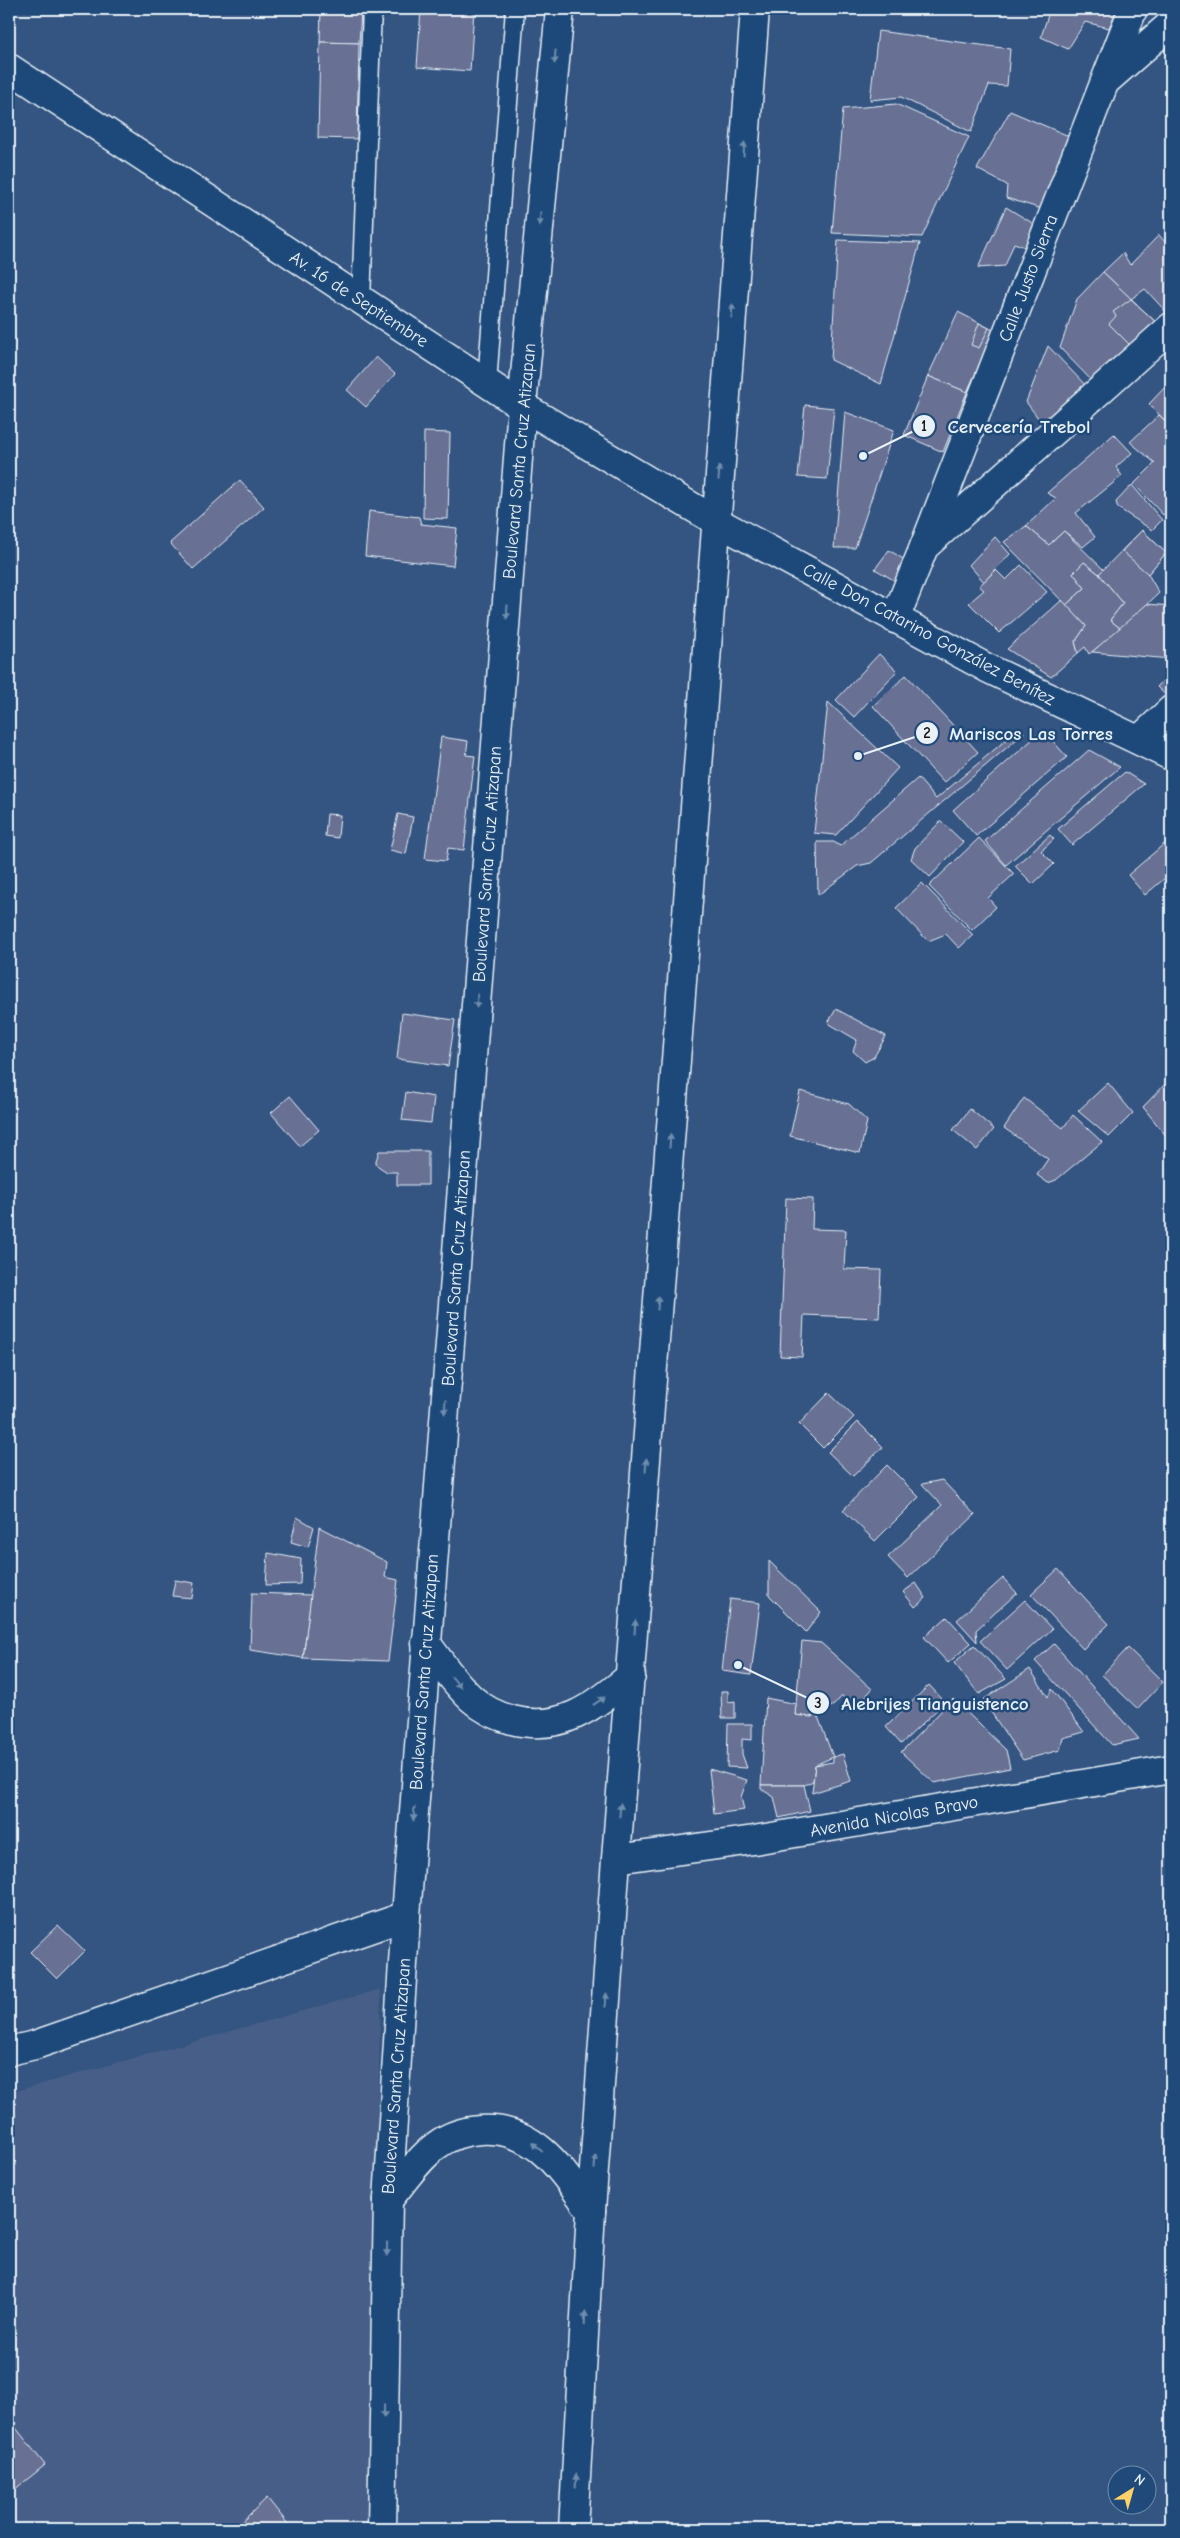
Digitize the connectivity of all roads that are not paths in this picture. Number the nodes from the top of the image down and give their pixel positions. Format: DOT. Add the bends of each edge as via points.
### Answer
graph roads {
  1 [pos="372,9"];
  2 [pos="515,9"];
  3 [pos="560,9"];
  4 [pos="755,9"];
  5 [pos="1132,9"];
  6 [pos="1171,24"];
  7 [pos="9,68"];
  8 [pos="1104,83"];
  9 [pos="361,301"];
  10 [pos="1171,327"];
  11 [pos="487,383"];
  12 [pos="522,406"];
  13 [pos="716,521"];
  14 [pos="924,547"];
  15 [pos="895,619"];
  16 [pos="1171,710"];
  17 [pos="1139,740"];
  18 [pos="1171,756"];
  19 [pos="426,1643"];
  20 [pos="631,1676"];
  21 [pos="1171,1769"];
  22 [pos="616,1859"];
  23 [pos="406,1916"];
  24 [pos="9,2051"];
  25 [pos="388,2200"];
  26 [pos="592,2210"];
  27 [pos="382,2529"];
  28 [pos="573,2529"];
  1 -- 9 [label="lane"];
  2 -- 11 [label="lane"];
  3 -- 12 [label="main road, Boulevard Santa Cruz Atizapan, one-way"];
  13 -- 4 [label="main road, one-way"];
  5 -- 8 [label="main road, Calle Justo Sierra"];
  6 -- 8 [label="main road"];
  7 -- 9 [label="main road, Av. 16 de Septiembre"];
  8 -- 14 [label="main road, Calle Justo Sierra"];
  9 -- 11 [label="main road, Av. 16 de Septiembre"];
  10 -- 14 [label="main road"];
  11 -- 12 [label="main road, Av. 16 de Septiembre"];
  12 -- 13 [label="main road, Av. 16 de Septiembre"];
  12 -- 19 [label="main road, Boulevard Santa Cruz Atizapan, one-way"];
  13 -- 15 [label="main road, Calle Don Catarino González Benítez"];
  20 -- 13 [label="main road, one-way"];
  14 -- 15 [label="main road, Calle Justo Sierra"];
  15 -- 17 [label="main road, Calle Don Catarino González Benítez" via="987,668"];
  16 -- 17 [label="main road"];
  17 -- 18 [label="main road, Calle Don Catarino González Benítez"];
  19 -- 20 [label="main road, one-way" via="473,1700 498,1716 532,1725 566,1719 598,1702"];
  19 -- 23 [label="main road, Boulevard Santa Cruz Atizapan, one-way"];
  22 -- 20 [label="main road, one-way"];
  21 -- 22 [label="main road, Avenida Nicolas Bravo" via="754,1840"];
  26 -- 22 [label="main road, one-way"];
  23 -- 24 [label="main road"];
  23 -- 25 [label="main road, Boulevard Santa Cruz Atizapan"];
  26 -- 25 [label="main road, one-way" via="556,2163 527,2138 495,2129 465,2131 437,2145"];
  25 -- 27 [label="main road, Boulevard Santa Cruz Atizapan, one-way"];
  28 -- 26 [label="main road, one-way"];
}
